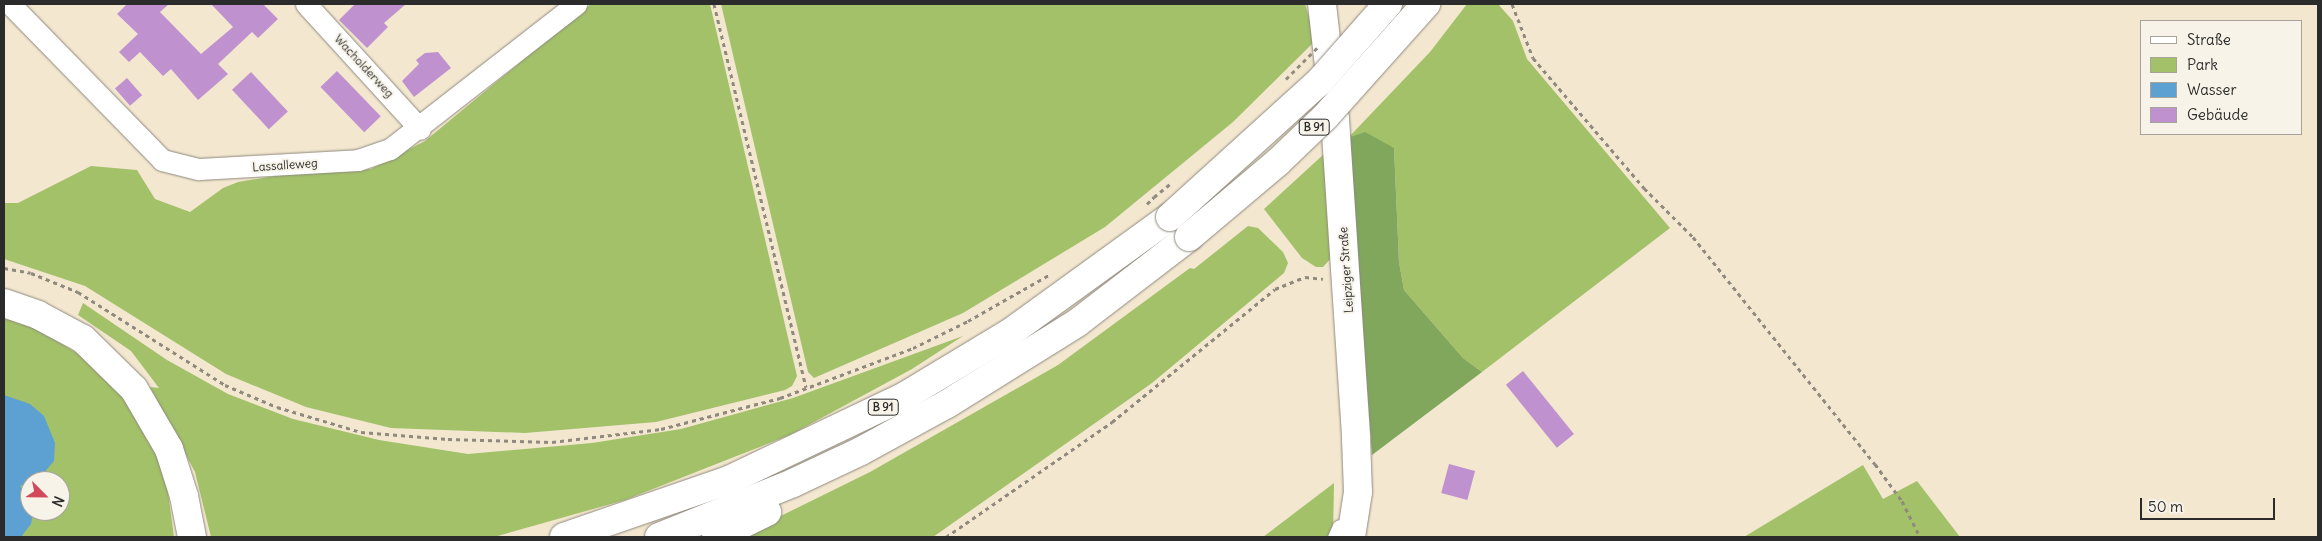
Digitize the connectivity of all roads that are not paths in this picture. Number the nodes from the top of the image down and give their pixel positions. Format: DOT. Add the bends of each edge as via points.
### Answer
graph roads {
  1 [pos="10,4"];
  2 [pos="576,4"];
  3 [pos="1322,4"];
  4 [pos="1388,4"];
  5 [pos="1426,4"];
  6 [pos="309,5"];
  7 [pos="420,129"];
  8 [pos="4,303"];
  9 [pos="860,452"];
  10 [pos="1353,528"];
  11 [pos="190,529"];
  12 [pos="564,537"];
  13 [pos="659,537"];
  14 [pos="716,537"];
  15 [pos="1333,537"];
  1 -- 7 [label="street, Lassalleweg" via="145,146 162,160 179,167 235,169 358,160 390,149"];
  2 -- 7 [label="street, Lassalleweg"];
  3 -- 10 [label="main road, Leipziger Straße" via="1334,100 1358,479"];
  4 -- 12 [label="main road, B 91, bridge" via="1320,80 1018,327 905,396 729,480"];
  5 -- 9 [label="main road, B 91, bridge" via="1324,117 1278,162 1189,238 1041,347"];
  6 -- 7 [label="street, Wacholderweg"];
  8 -- 11 [label="main road" via="38,315 82,339 134,389 169,449"];
  9 -- 13 [label="main road, B 91" via="740,506"];
  9 -- 14 [label="main road" via="836,478"];
  10 -- 15 [label="lane" via="1338,526"];
}
